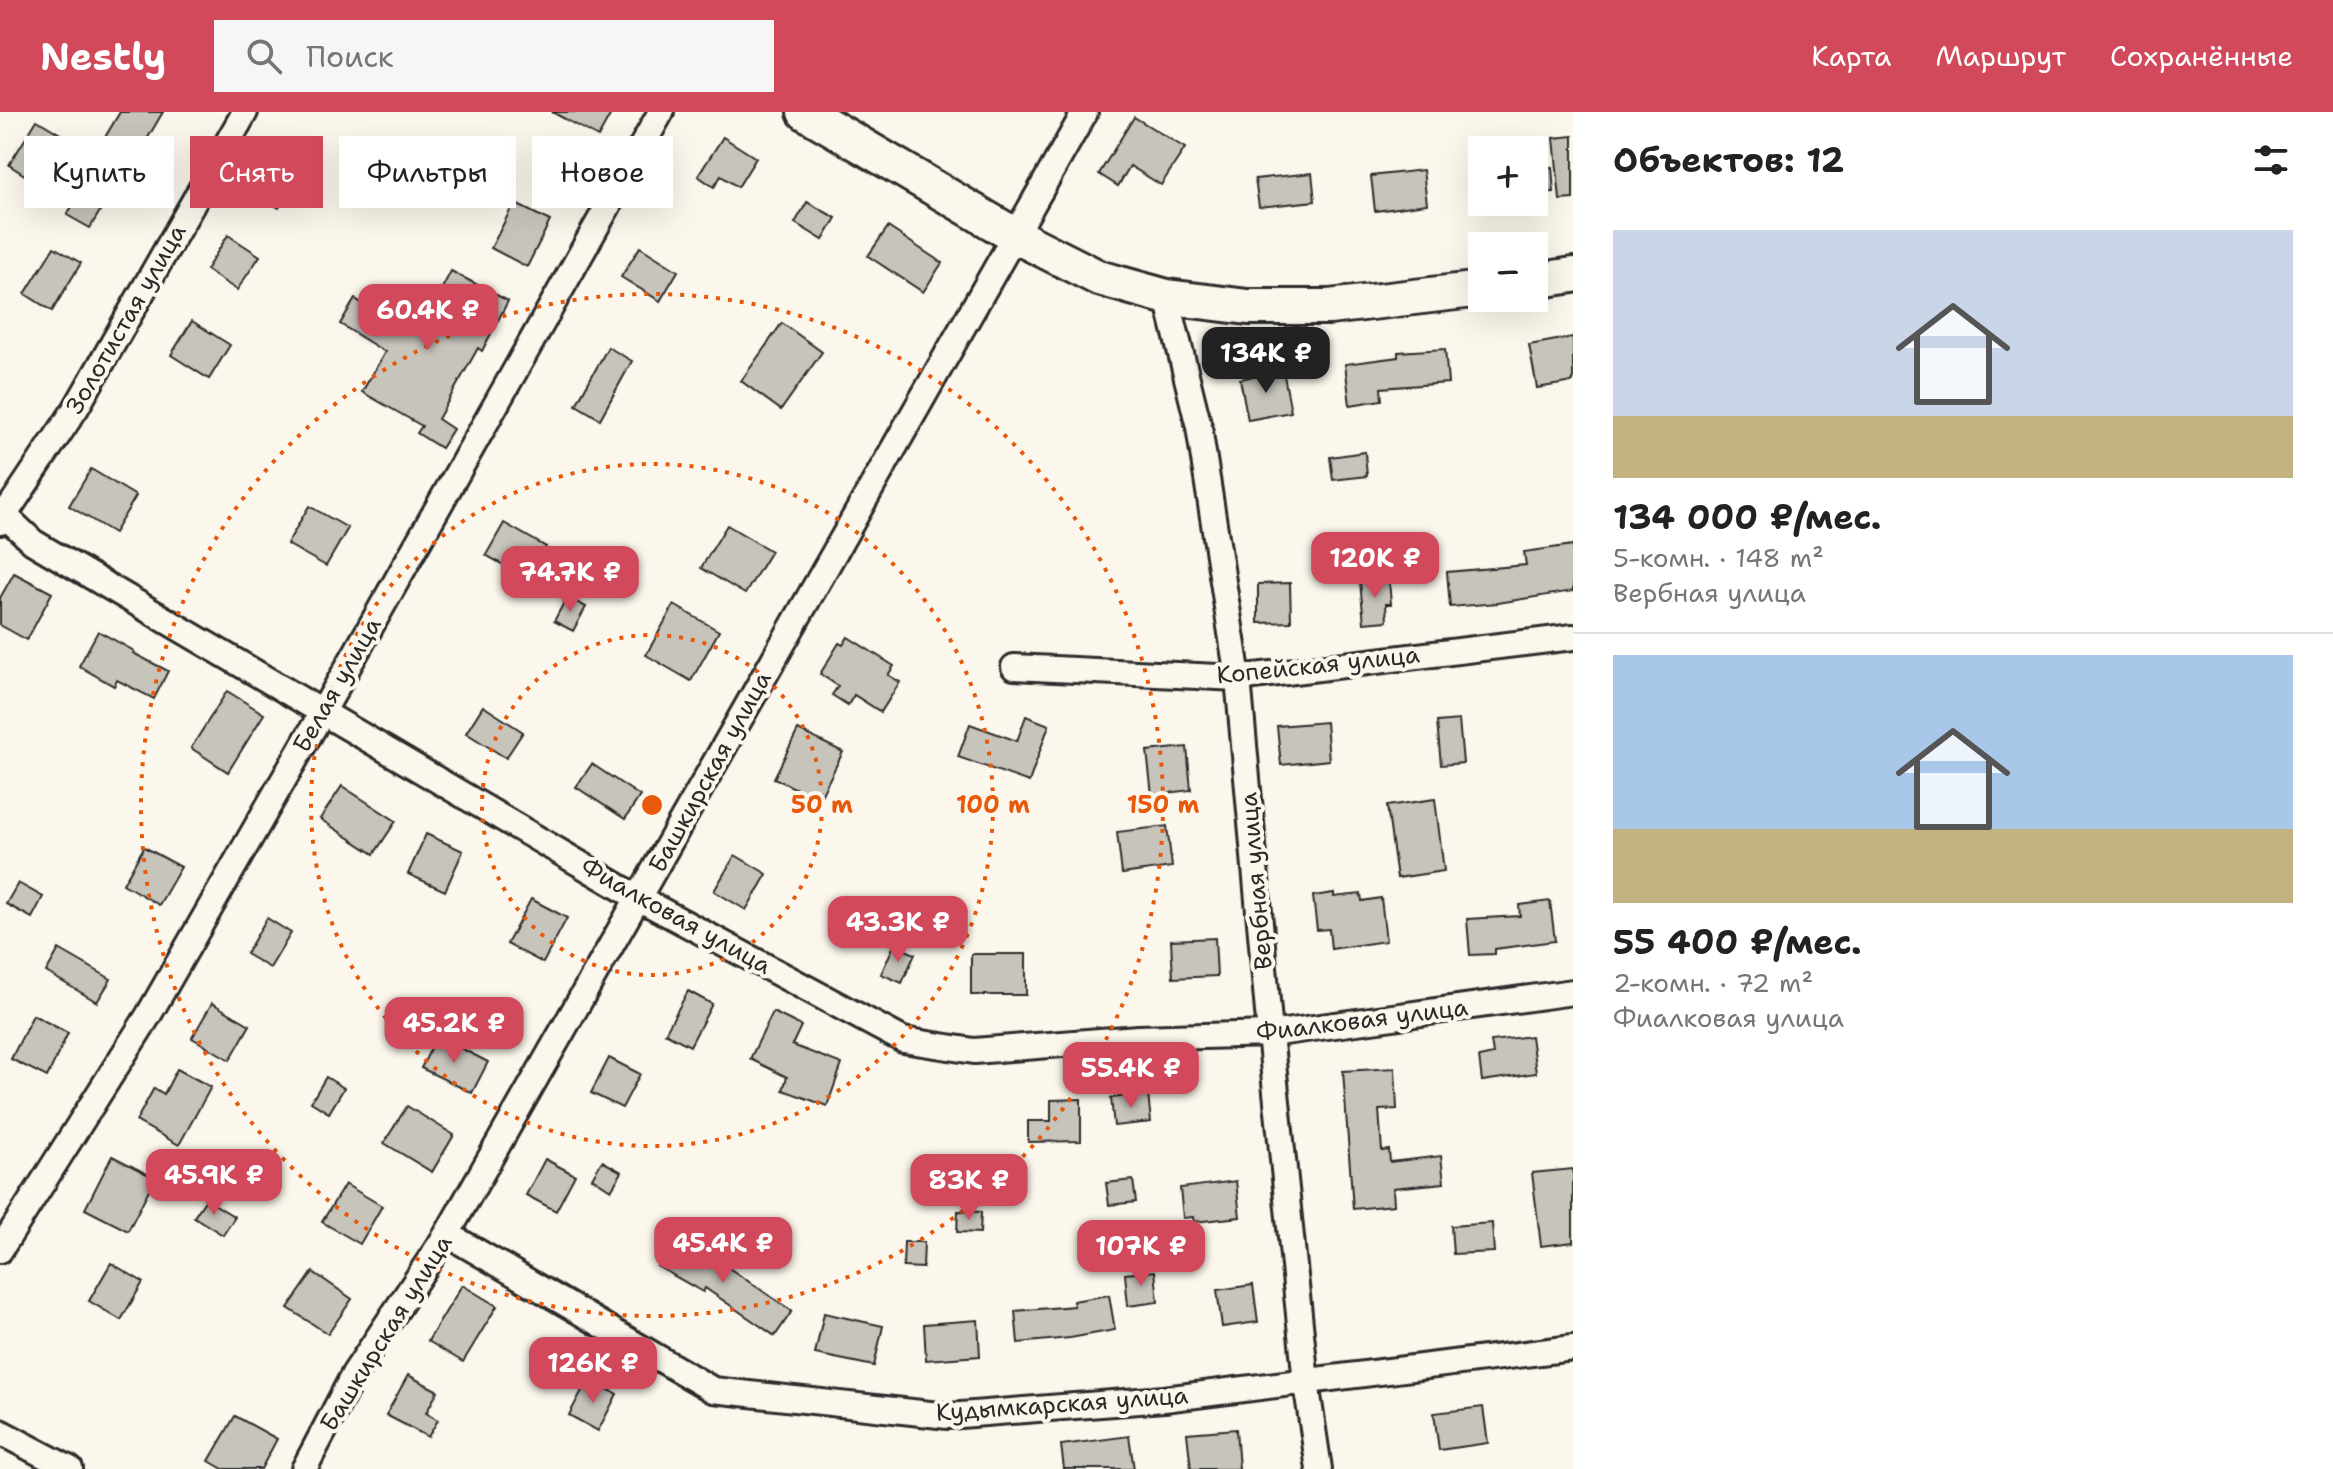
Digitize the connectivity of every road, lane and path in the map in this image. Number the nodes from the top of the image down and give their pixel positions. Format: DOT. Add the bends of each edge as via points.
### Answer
graph roads {
  1 [pos="245,112"];
  2 [pos="661,112"];
  3 [pos="805,112"];
  4 [pos="1085,112"];
  5 [pos="1014,235"];
  6 [pos="1573,275"];
  7 [pos="1548,279"];
  8 [pos="1468,291"];
  9 [pos="1167,297"];
  10 [pos="2,516"];
  11 [pos="1573,637"];
  12 [pos="1014,667"];
  13 [pos="1238,678"];
  14 [pos="323,711"];
  15 [pos="638,898"];
  16 [pos="1573,992"];
  17 [pos="1270,1034"];
  18 [pos="447,1234"];
  19 [pos="0,1250"];
  20 [pos="1573,1348"];
  21 [pos="1306,1382"];
  22 [pos="0,1432"];
  23 [pos="70,1469"];
  24 [pos="304,1469"];
  25 [pos="1319,1469"];
  1 -- 10 [label="street, Золотистая улица" via="76,408"];
  2 -- 14 [label="street, Белая улица"];
  3 -- 5 [label="street"];
  4 -- 5 [label="street, Башкирская улица"];
  5 -- 9 [label="street" via="1099,278"];
  5 -- 15 [label="street, Башкирская улица"];
  6 -- 7 [label="street"];
  8 -- 9 [label="street" via="1329,307 1248,307"];
  9 -- 13 [label="street, Вербная улица" via="1199,427"];
  10 -- 14 [label="street, Фиалковая улица" via="33,542"];
  11 -- 13 [label="street, Копейская улица"];
  12 -- 13 [label="street, Копейская улица"];
  13 -- 17 [label="street, Вербная улица"];
  14 -- 15 [label="street, Фиалковая улица"];
  14 -- 19 [label="street, Белая улица" via="148,1016"];
  15 -- 17 [label="street, Фиалковая улица" via="903,1040 974,1051"];
  15 -- 18 [label="street, Башкирская улица"];
  16 -- 17 [label="street, Фиалковая улица"];
  17 -- 21 [label="street, Вербная улица"];
  18 -- 21 [label="street, Кудымкарская улица" via="713,1390 948,1416"];
  18 -- 24 [label="street, Башкирская улица" via="354,1374"];
  20 -- 21 [label="street, Кудымкарская улица"];
  21 -- 25 [label="street, Вербная улица"];
  22 -- 23 [label="street"];
}
